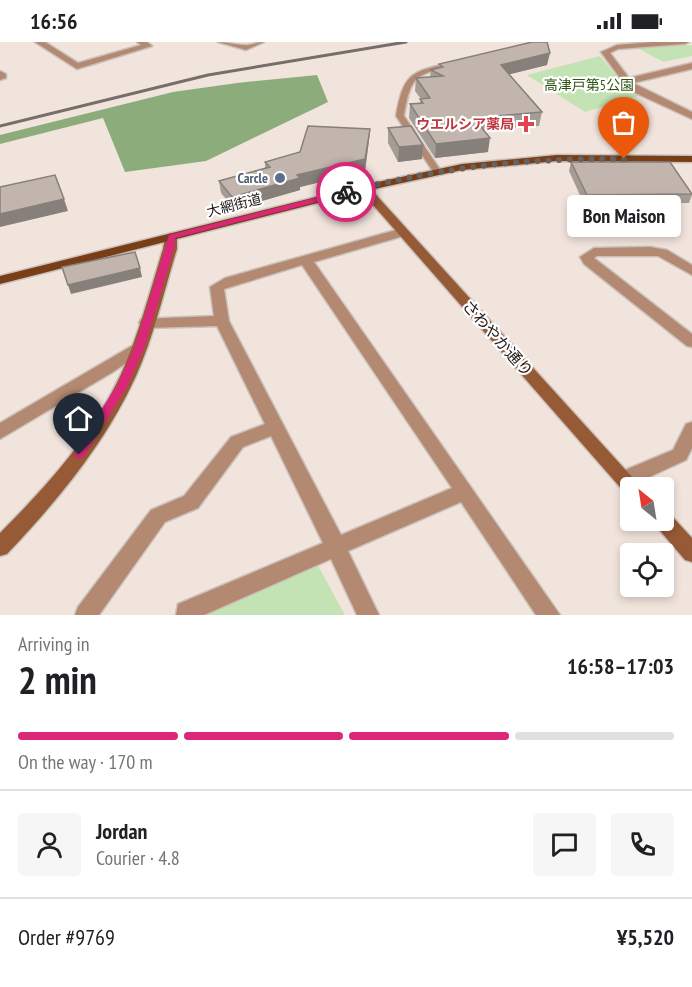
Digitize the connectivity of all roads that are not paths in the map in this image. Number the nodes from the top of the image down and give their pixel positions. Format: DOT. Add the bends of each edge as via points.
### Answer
graph roads {
  1 [pos="39,42"];
  2 [pos="141,42"];
  3 [pos="221,42"];
  4 [pos="261,42"];
  5 [pos="686,42"];
  6 [pos="460,62"];
  7 [pos="692,66"];
  8 [pos="626,82"];
  9 [pos="692,116"];
  10 [pos="692,159"];
  11 [pos="437,171"];
  12 [pos="364,188"];
  13 [pos="403,232"];
  14 [pos="171,237"];
  15 [pos="306,260"];
  16 [pos="692,271"];
  17 [pos="0,280"];
  18 [pos="222,321"];
  19 [pos="146,323"];
  20 [pos="692,342"];
  21 [pos="140,346"];
  22 [pos="274,428"];
  23 [pos="692,429"];
  24 [pos="0,432"];
  25 [pos="624,477"];
  26 [pos="640,477"];
  27 [pos="465,491"];
  28 [pos="672,531"];
  29 [pos="0,547"];
  30 [pos="336,547"];
  31 [pos="692,554"];
  32 [pos="186,612"];
  33 [pos="86,615"];
  34 [pos="368,615"];
  35 [pos="549,615"];
  1 -- 2 [label="street" via="77,66 148,46"];
  3 -- 4 [label="lane" via="246,48"];
  5 -- 8 [label="street" via="617,47 605,52"];
  6 -- 11 [label="lane" via="414,75 405,87 400,116"];
  7 -- 8 [label="street"];
  8 -- 9 [label="street"];
  10 -- 11 [label="main road, 大網街道" via="557,158"];
  11 -- 12 [label="main road, 大網街道"];
  12 -- 13 [label="street, さわやか通り"];
  12 -- 14 [label="main road, 大網街道"];
  13 -- 15 [label="street"];
  13 -- 25 [label="street, さわやか通り"];
  14 -- 17 [label="main road, 大網街道"];
  14 -- 19 [label="street"];
  15 -- 18 [label="street" via="217,287"];
  15 -- 27 [label="street"];
  16 -- 20 [label="street" via="662,253 650,251 594,252 587,257"];
  18 -- 19 [label="street"];
  18 -- 22 [label="street"];
  19 -- 21 [label="street"];
  21 -- 24 [label="street"];
  21 -- 29 [label="street" via="117,396 68,471"];
  22 -- 30 [label="street"];
  22 -- 33 [label="street" via="237,442 191,502 158,516"];
  23 -- 26 [label="street" via="680,455"];
  27 -- 30 [label="street"];
  27 -- 35 [label="street"];
  28 -- 31 [label="street"];
  30 -- 32 [label="street"];
  30 -- 34 [label="street"];
}
